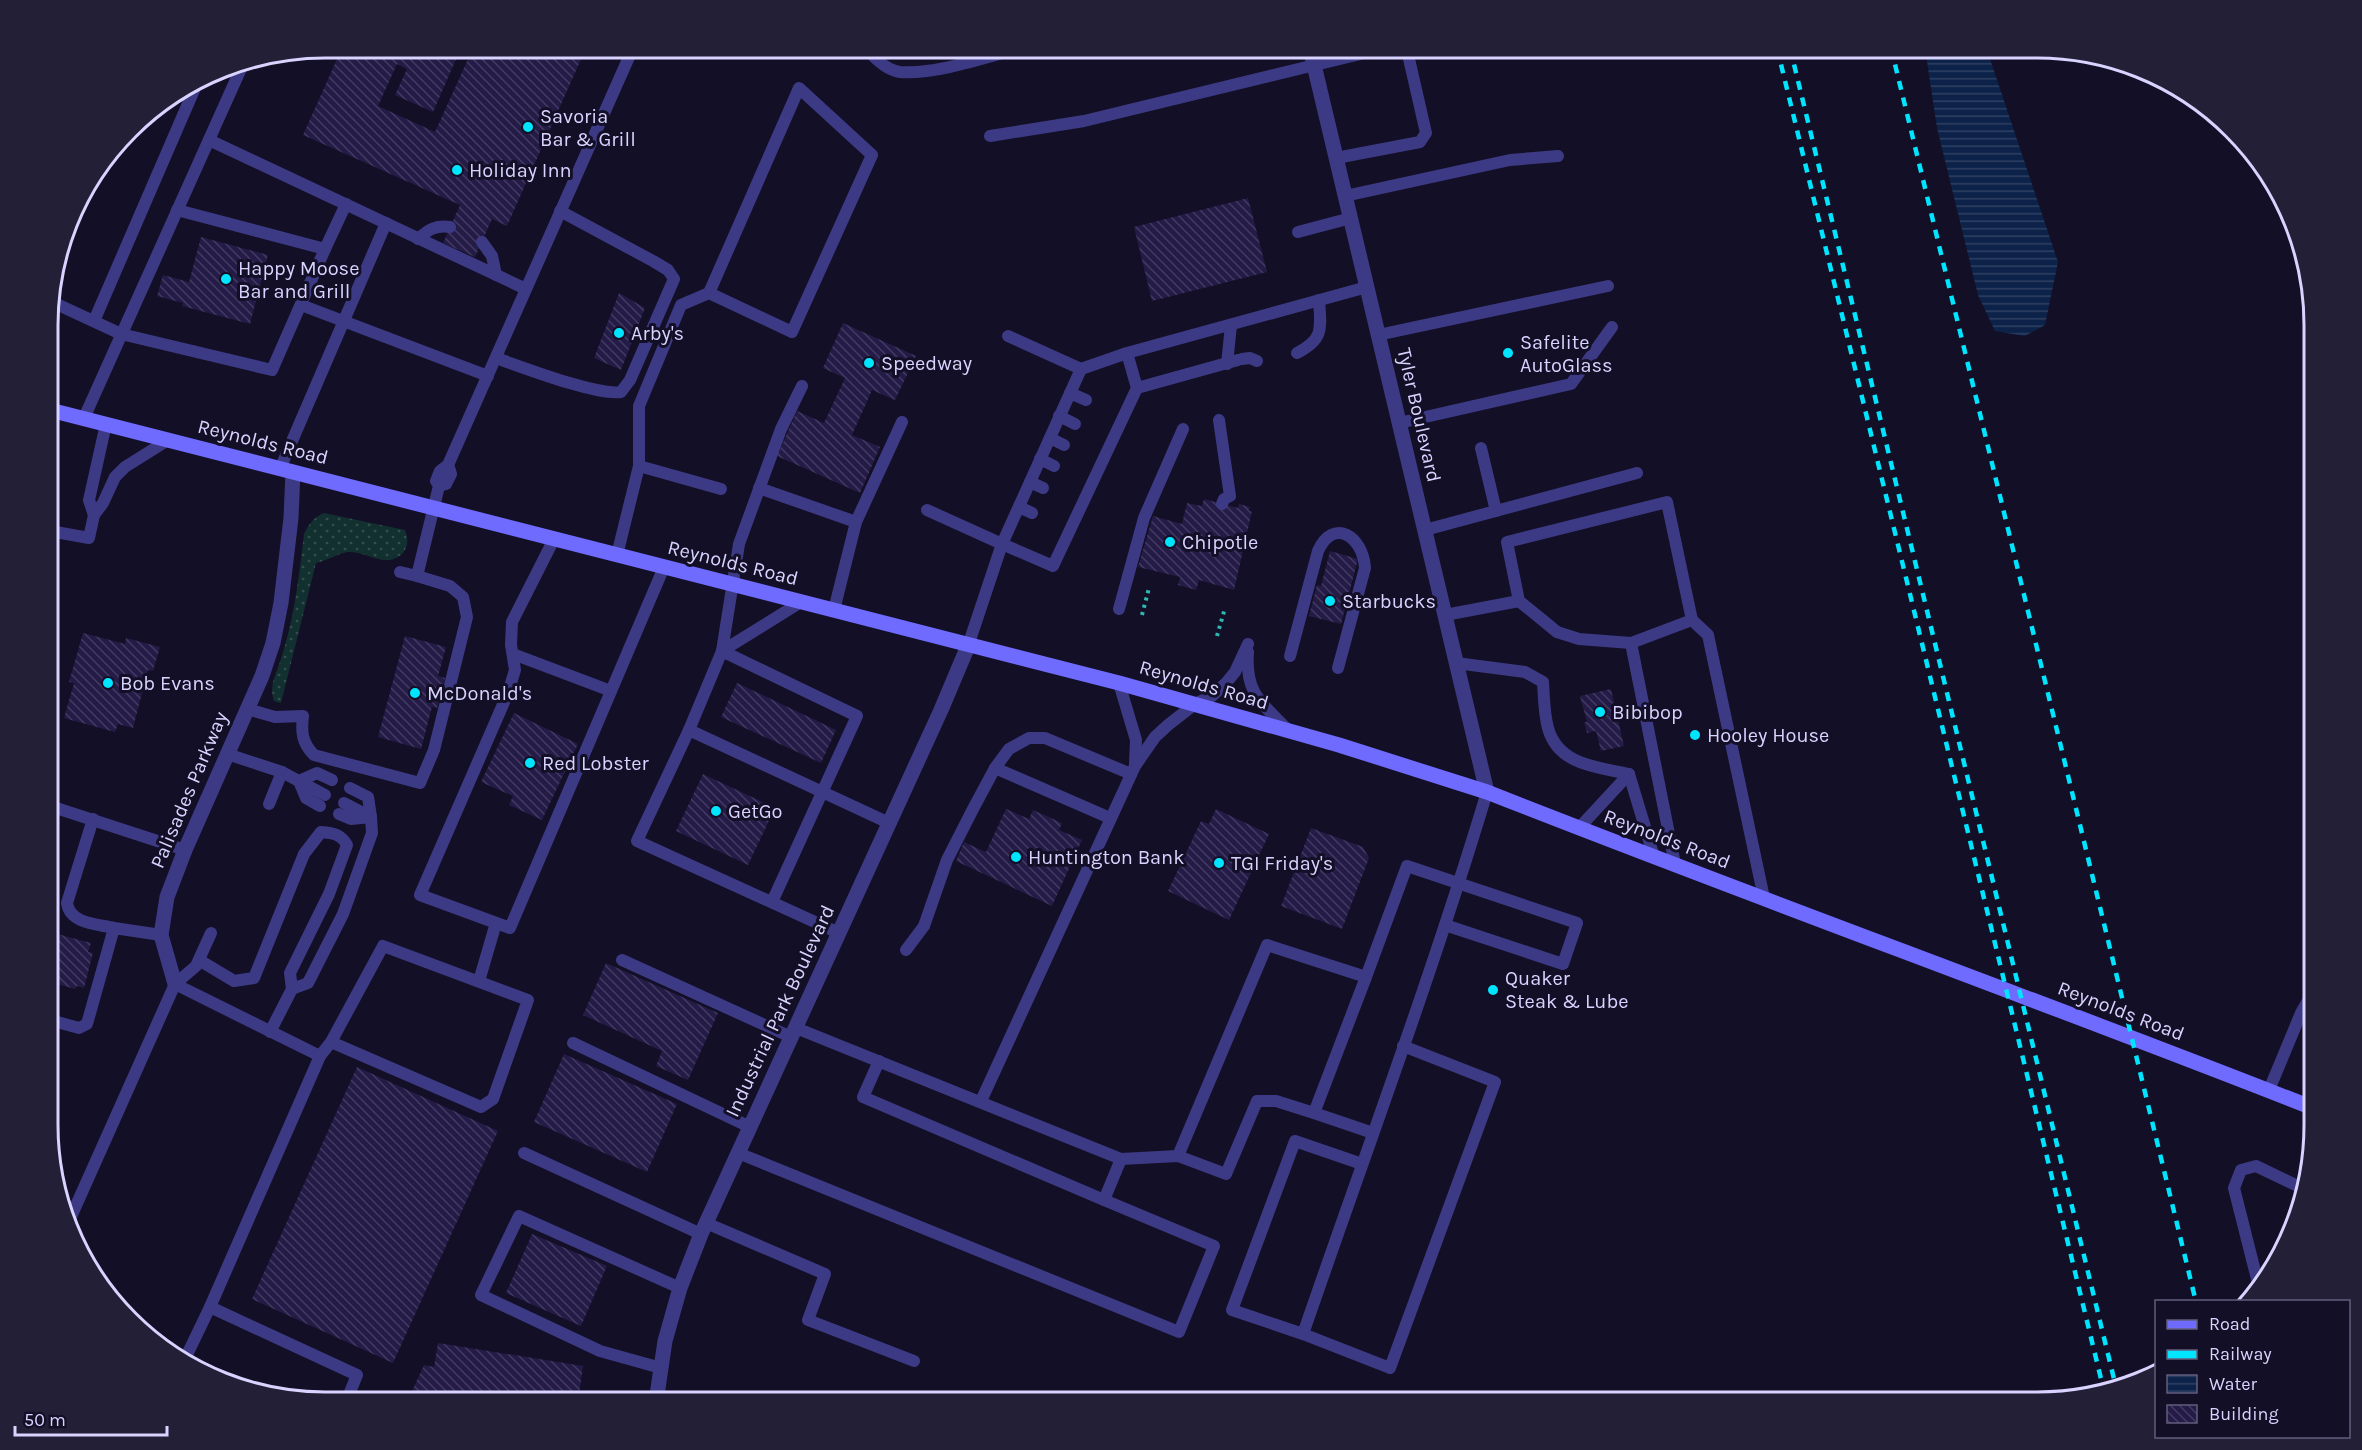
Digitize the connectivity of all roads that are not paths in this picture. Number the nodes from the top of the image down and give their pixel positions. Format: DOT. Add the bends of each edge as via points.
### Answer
graph roads {
  1 [pos="629,58"];
  2 [pos="876,58"];
  3 [pos="980,58"];
  4 [pos="1313,58"];
  5 [pos="1348,58"];
  6 [pos="1409,58"];
  7 [pos="1315,67"];
  8 [pos="239,73"];
  9 [pos="192,94"];
  10 [pos="990,136"];
  11 [pos="209,140"];
  12 [pos="1558,156"];
  13 [pos="1336,158"];
  14 [pos="1345,196"];
  15 [pos="346,204"];
  16 [pos="177,210"];
  17 [pos="560,211"];
  18 [pos="1351,218"];
  19 [pos="386,223"];
  20 [pos="450,227"];
  21 [pos="1298,232"];
  22 [pos="418,238"];
  23 [pos="482,242"];
  24 [pos="325,249"];
  25 [pos="496,275"];
  26 [pos="1608,286"];
  27 [pos="1367,287"];
  28 [pos="526,289"];
  29 [pos="710,293"];
  30 [pos="1319,300"];
  31 [pos="59,305"];
  32 [pos="301,305"];
  33 [pos="94,321"];
  34 [pos="342,322"];
  35 [pos="1232,325"];
  36 [pos="1612,327"];
  37 [pos="122,334"];
  38 [pos="1378,335"];
  39 [pos="1008,336"];
  40 [pos="1127,353"];
  41 [pos="1297,353"];
  42 [pos="496,358"];
  43 [pos="1236,361"];
  44 [pos="1257,361"];
  45 [pos="1081,369"];
  46 [pos="488,375"];
  47 [pos="802,386"];
  48 [pos="1137,388"];
  49 [pos="1070,393"];
  50 [pos="1086,400"];
  51 [pos="58,412"];
  52 [pos="1059,416"];
  53 [pos="84,418"];
  54 [pos="1219,420"];
  55 [pos="902,422"];
  56 [pos="1399,423"];
  57 [pos="106,424"];
  58 [pos="1075,424"];
  59 [pos="1183,429"];
  60 [pos="1050,438"];
  61 [pos="168,440"];
  62 [pos="1064,445"];
  63 [pos="1481,448"];
  64 [pos="1040,459"];
  65 [pos="639,466"];
  66 [pos="1054,466"];
  67 [pos="287,470"];
  68 [pos="1637,473"];
  69 [pos="1030,482"];
  70 [pos="759,488"];
  71 [pos="722,489"];
  72 [pos="1043,489"];
  73 [pos="1222,504"];
  74 [pos="1019,507"];
  75 [pos="432,508"];
  76 [pos="927,510"];
  77 [pos="1496,511"];
  78 [pos="1032,513"];
  79 [pos="94,515"];
  80 [pos="856,522"];
  81 [pos="1058,525"];
  82 [pos="1425,530"];
  83 [pos="1070,531"];
  84 [pos="58,532"];
  85 [pos="554,539"];
  86 [pos="1002,544"];
  87 [pos="617,555"];
  88 [pos="664,567"];
  89 [pos="400,572"];
  90 [pos="417,576"];
  91 [pos="733,585"];
  92 [pos="1519,601"];
  93 [pos="801,602"];
  94 [pos="1119,609"];
  95 [pos="834,610"];
  96 [pos="1445,615"];
  97 [pos="1692,620"];
  98 [pos="1631,643"];
  99 [pos="968,646"];
  100 [pos="722,651"];
  101 [pos="513,654"];
  102 [pos="1290,656"];
  103 [pos="1456,663"];
  104 [pos="1338,668"];
  105 [pos="1119,683"];
  106 [pos="611,691"];
  107 [pos="1195,704"];
  108 [pos="247,709"];
  109 [pos="689,730"];
  110 [pos="1289,731"];
  111 [pos="227,754"];
  112 [pos="995,768"];
  113 [pos="1133,770"];
  114 [pos="282,772"];
  115 [pos="1629,774"];
  116 [pos="332,780"];
  117 [pos="299,782"];
  118 [pos="350,788"];
  119 [pos="822,792"];
  120 [pos="1487,792"];
  121 [pos="323,800"];
  122 [pos="269,804"];
  123 [pos="58,808"];
  124 [pos="341,809"];
  125 [pos="371,817"];
  126 [pos="1110,818"];
  127 [pos="93,819"];
  128 [pos="889,823"];
  129 [pos="1579,828"];
  130 [pos="185,850"];
  131 [pos="1654,856"];
  132 [pos="1675,864"];
  133 [pos="1460,883"];
  134 [pos="1764,898"];
  135 [pos="772,902"];
  136 [pos="496,923"];
  137 [pos="1445,925"];
  138 [pos="114,928"];
  139 [pos="212,933"];
  140 [pos="839,933"];
  141 [pos="161,935"];
  142 [pos="906,950"];
  143 [pos="198,960"];
  144 [pos="622,960"];
  145 [pos="1366,978"];
  146 [pos="479,981"];
  147 [pos="176,984"];
  148 [pos="292,989"];
  149 [pos="2304,1008"];
  150 [pos="58,1022"];
  151 [pos="270,1032"];
  152 [pos="794,1032"];
  153 [pos="331,1042"];
  154 [pos="573,1043"];
  155 [pos="1403,1046"];
  156 [pos="320,1056"];
  157 [pos="879,1061"];
  158 [pos="2269,1090"];
  159 [pos="981,1101"];
  160 [pos="2304,1104"];
  161 [pos="1314,1113"];
  162 [pos="750,1127"];
  163 [pos="1373,1133"];
  164 [pos="524,1153"];
  165 [pos="738,1153"];
  166 [pos="1178,1156"];
  167 [pos="1121,1159"];
  168 [pos="1362,1164"];
  169 [pos="2296,1185"];
  170 [pos="1104,1200"];
  171 [pos="73,1212"];
  172 [pos="703,1228"];
  173 [pos="2256,1276"];
  174 [pos="680,1288"];
  175 [pos="210,1307"];
  176 [pos="1303,1334"];
  177 [pos="188,1353"];
  178 [pos="914,1361"];
  179 [pos="661,1368"];
  180 [pos="350,1392"];
  181 [pos="657,1392"];
  1 -- 17 [label="lane"];
  2 -- 3 [label="lane" via="898,72 940,68"];
  4 -- 7 [label="street, Tyler Boulevard"];
  5 -- 7 [label="lane"];
  6 -- 13 [label="lane" via="1426,133 1420,142"];
  7 -- 10 [label="lane" via="1084,121"];
  7 -- 13 [label="street, Tyler Boulevard"];
  8 -- 11 [label="lane"];
  9 -- 33 [label="lane"];
  11 -- 15 [label="lane"];
  11 -- 16 [label="lane"];
  12 -- 14 [label="lane" via="1510,160"];
  13 -- 14 [label="street, Tyler Boulevard"];
  14 -- 18 [label="street, Tyler Boulevard"];
  15 -- 19 [label="lane"];
  15 -- 24 [label="lane"];
  16 -- 24 [label="lane"];
  16 -- 37 [label="lane"];
  17 -- 28 [label="lane"];
  17 -- 42 [label="lane" via="653,261 674,279 630,380 621,392 576,384"];
  18 -- 21 [label="lane"];
  18 -- 27 [label="street, Tyler Boulevard"];
  19 -- 22 [label="lane"];
  19 -- 34 [label="lane"];
  20 -- 22 [label="lane" via="429,229"];
  22 -- 25 [label="lane"];
  23 -- 25 [label="lane" via="492,256"];
  24 -- 32 [label="lane"];
  25 -- 28 [label="lane"];
  26 -- 38 [label="lane"];
  27 -- 30 [label="lane"];
  27 -- 38 [label="street, Tyler Boulevard"];
  28 -- 42 [label="lane"];
  29 -- 29 [label="lane" via="792,332 872,155 799,88"];
  29 -- 65 [label="lane" via="681,305 639,406"];
  30 -- 35 [label="lane"];
  30 -- 41 [label="lane" via="1319,336 1313,345"];
  31 -- 33 [label="lane"];
  32 -- 34 [label="lane"];
  32 -- 37 [label="lane" via="272,370"];
  33 -- 37 [label="lane"];
  34 -- 46 [label="lane"];
  34 -- 67 [label="lane"];
  35 -- 40 [label="lane"];
  35 -- 43 [label="lane"];
  36 -- 56 [label="lane" via="1571,384"];
  37 -- 53 [label="lane"];
  38 -- 56 [label="street, Tyler Boulevard"];
  39 -- 45 [label="lane"];
  40 -- 45 [label="lane"];
  40 -- 48 [label="lane"];
  42 -- 46 [label="lane"];
  43 -- 44 [label="lane"];
  43 -- 48 [label="lane"];
  45 -- 49 [label="lane"];
  46 -- 75 [label="lane" via="448,465 451,474 446,484 439,486"];
  47 -- 70 [label="lane"];
  48 -- 83 [label="lane" via="1118,415 1077,505"];
  49 -- 50 [label="lane"];
  49 -- 52 [label="lane"];
  51 -- 53 [label="main road, Reynolds Road"];
  52 -- 58 [label="lane"];
  52 -- 60 [label="lane"];
  53 -- 57 [label="main road, Reynolds Road"];
  54 -- 73 [label="lane" via="1230,496"];
  55 -- 80 [label="lane"];
  56 -- 82 [label="street, Tyler Boulevard"];
  57 -- 61 [label="main road, Reynolds Road"];
  57 -- 79 [label="lane" via="89,500"];
  59 -- 94 [label="lane" via="1144,518"];
  60 -- 62 [label="lane"];
  60 -- 64 [label="lane"];
  61 -- 67 [label="main road, Reynolds Road"];
  61 -- 79 [label="lane" via="115,477"];
  63 -- 77 [label="lane"];
  64 -- 66 [label="lane"];
  64 -- 69 [label="lane"];
  65 -- 71 [label="lane"];
  65 -- 87 [label="lane"];
  67 -- 75 [label="main road, Reynolds Road"];
  67 -- 108 [label="street, Palisades Parkway" via="291,518 281,603 273,643"];
  68 -- 77 [label="lane"];
  69 -- 72 [label="lane"];
  69 -- 74 [label="lane"];
  70 -- 80 [label="lane"];
  70 -- 91 [label="lane" via="739,544"];
  74 -- 78 [label="lane"];
  74 -- 86 [label="lane"];
  75 -- 85 [label="main road, Reynolds Road"];
  75 -- 90 [label="lane"];
  76 -- 86 [label="lane"];
  77 -- 82 [label="lane"];
  79 -- 84 [label="lane" via="89,538"];
  80 -- 95 [label="lane"];
  81 -- 83 [label="lane"];
  82 -- 96 [label="street, Tyler Boulevard"];
  83 -- 86 [label="lane" via="1053,566"];
  85 -- 87 [label="main road, Reynolds Road"];
  85 -- 101 [label="lane" via="512,622"];
  86 -- 99 [label="lane"];
  87 -- 88 [label="main road, Reynolds Road"];
  88 -- 91 [label="main road, Reynolds Road"];
  88 -- 106 [label="lane"];
  89 -- 90 [label="lane"];
  90 -- 108 [label="lane" via="450,586 463,597 467,617 434,750 420,783 314,755 303,739 303,716 275,717"];
  91 -- 93 [label="main road, Reynolds Road"];
  91 -- 100 [label="lane"];
  92 -- 96 [label="lane"];
  92 -- 97 [label="lane" via="1507,542 1667,502"];
  92 -- 98 [label="lane" via="1557,632 1579,639"];
  93 -- 95 [label="main road, Reynolds Road"];
  93 -- 100 [label="lane"];
  95 -- 99 [label="main road, Reynolds Road"];
  96 -- 103 [label="street, Tyler Boulevard"];
  97 -- 98 [label="lane"];
  97 -- 134 [label="lane" via="1708,635"];
  98 -- 132 [label="lane"];
  99 -- 105 [label="main road, Reynolds Road"];
  99 -- 128 [label="street, Industrial Park Boulevard"];
  100 -- 109 [label="lane"];
  100 -- 119 [label="lane" via="857,717"];
  101 -- 106 [label="lane"];
  101 -- 136 [label="lane" via="515,670 507,693 420,895"];
  102 -- 104 [label="lane" via="1317,551 1325,539 1342,534 1360,545 1365,568"];
  103 -- 115 [label="lane" via="1525,672 1543,682 1548,728 1558,749 1582,764"];
  103 -- 120 [label="street, Tyler Boulevard"];
  105 -- 107 [label="main road, Reynolds Road"];
  105 -- 113 [label="lane" via="1136,740"];
  106 -- 136 [label="lane" via="510,928"];
  107 -- 110 [label="main road, Reynolds Road"];
  107 -- 110 [label="lane" via="1226,683 1248,644 1249,684"];
  107 -- 113 [label="lane" via="1155,737"];
  108 -- 111 [label="street, Palisades Parkway"];
  109 -- 119 [label="lane"];
  109 -- 135 [label="lane" via="637,841"];
  110 -- 120 [label="main road, Reynolds Road"];
  111 -- 114 [label="lane"];
  111 -- 130 [label="street, Palisades Parkway"];
  112 -- 113 [label="lane" via="1019,742 1045,738"];
  112 -- 126 [label="lane"];
  112 -- 142 [label="lane" via="948,860 924,926"];
  113 -- 126 [label="lane"];
  114 -- 117 [label="lane"];
  114 -- 122 [label="lane"];
  115 -- 129 [label="lane"];
  115 -- 131 [label="lane"];
  116 -- 117 [label="lane" via="317,773"];
  117 -- 121 [label="lane" via="306,798"];
  118 -- 125 [label="lane" via="368,797"];
  119 -- 128 [label="lane"];
  119 -- 135 [label="lane"];
  120 -- 129 [label="main road, Reynolds Road"];
  120 -- 133 [label="lane"];
  123 -- 127 [label="lane"];
  124 -- 125 [label="lane"];
  125 -- 148 [label="lane" via="372,833 343,914 308,983"];
  126 -- 159 [label="lane"];
  127 -- 130 [label="lane"];
  127 -- 138 [label="lane" via="68,910 83,921"];
  128 -- 140 [label="street, Industrial Park Boulevard"];
  129 -- 131 [label="main road, Reynolds Road"];
  130 -- 141 [label="street, Palisades Parkway" via="167,897"];
  131 -- 132 [label="main road, Reynolds Road"];
  132 -- 134 [label="main road, Reynolds Road"];
  133 -- 137 [label="lane"];
  133 -- 137 [label="lane" via="1577,923 1563,964"];
  133 -- 145 [label="lane" via="1407,866"];
  134 -- 158 [label="main road, Reynolds Road"];
  135 -- 140 [label="lane"];
  136 -- 146 [label="lane"];
  137 -- 155 [label="lane"];
  138 -- 141 [label="lane"];
  138 -- 150 [label="lane" via="87,1024 79,1028"];
  139 -- 143 [label="lane"];
  140 -- 152 [label="street, Industrial Park Boulevard"];
  141 -- 147 [label="street, Palisades Parkway"];
  143 -- 147 [label="lane"];
  143 -- 148 [label="lane" via="234,981 254,978 304,854 321,832 333,832 347,845 329,894 290,973"];
  144 -- 152 [label="lane"];
  145 -- 161 [label="lane"];
  145 -- 166 [label="lane" via="1267,945"];
  146 -- 153 [label="lane" via="383,946"];
  146 -- 153 [label="lane" via="528,1000 493,1099 481,1107"];
  147 -- 151 [label="lane"];
  147 -- 171 [label="lane"];
  148 -- 151 [label="lane"];
  149 -- 158 [label="lane"];
  151 -- 156 [label="lane"];
  152 -- 157 [label="lane"];
  152 -- 162 [label="street, Industrial Park Boulevard"];
  153 -- 156 [label="lane"];
  154 -- 162 [label="lane"];
  155 -- 163 [label="lane"];
  155 -- 176 [label="lane" via="1495,1082 1390,1368"];
  156 -- 175 [label="lane"];
  157 -- 159 [label="lane"];
  157 -- 170 [label="lane" via="863,1097"];
  158 -- 160 [label="main road, Reynolds Road"];
  159 -- 167 [label="lane"];
  161 -- 163 [label="lane"];
  161 -- 166 [label="lane" via="1276,1101 1257,1101 1226,1174"];
  162 -- 165 [label="street, Industrial Park Boulevard"];
  163 -- 168 [label="lane"];
  164 -- 172 [label="lane"];
  165 -- 170 [label="lane" via="1179,1332 1214,1246"];
  165 -- 172 [label="street, Industrial Park Boulevard"];
  166 -- 167 [label="lane"];
  167 -- 170 [label="lane"];
  168 -- 176 [label="lane"];
  168 -- 176 [label="lane" via="1295,1141 1232,1310"];
  169 -- 173 [label="lane" via="2256,1166 2241,1170 2234,1188"];
  172 -- 174 [label="street, Industrial Park Boulevard"];
  172 -- 178 [label="lane" via="825,1274 808,1320"];
  174 -- 179 [label="street, Industrial Park Boulevard"];
  174 -- 179 [label="lane" via="519,1216 481,1295 600,1351"];
  175 -- 177 [label="lane"];
  175 -- 180 [label="lane" via="357,1375"];
  179 -- 181 [label="street, Industrial Park Boulevard"];
}
